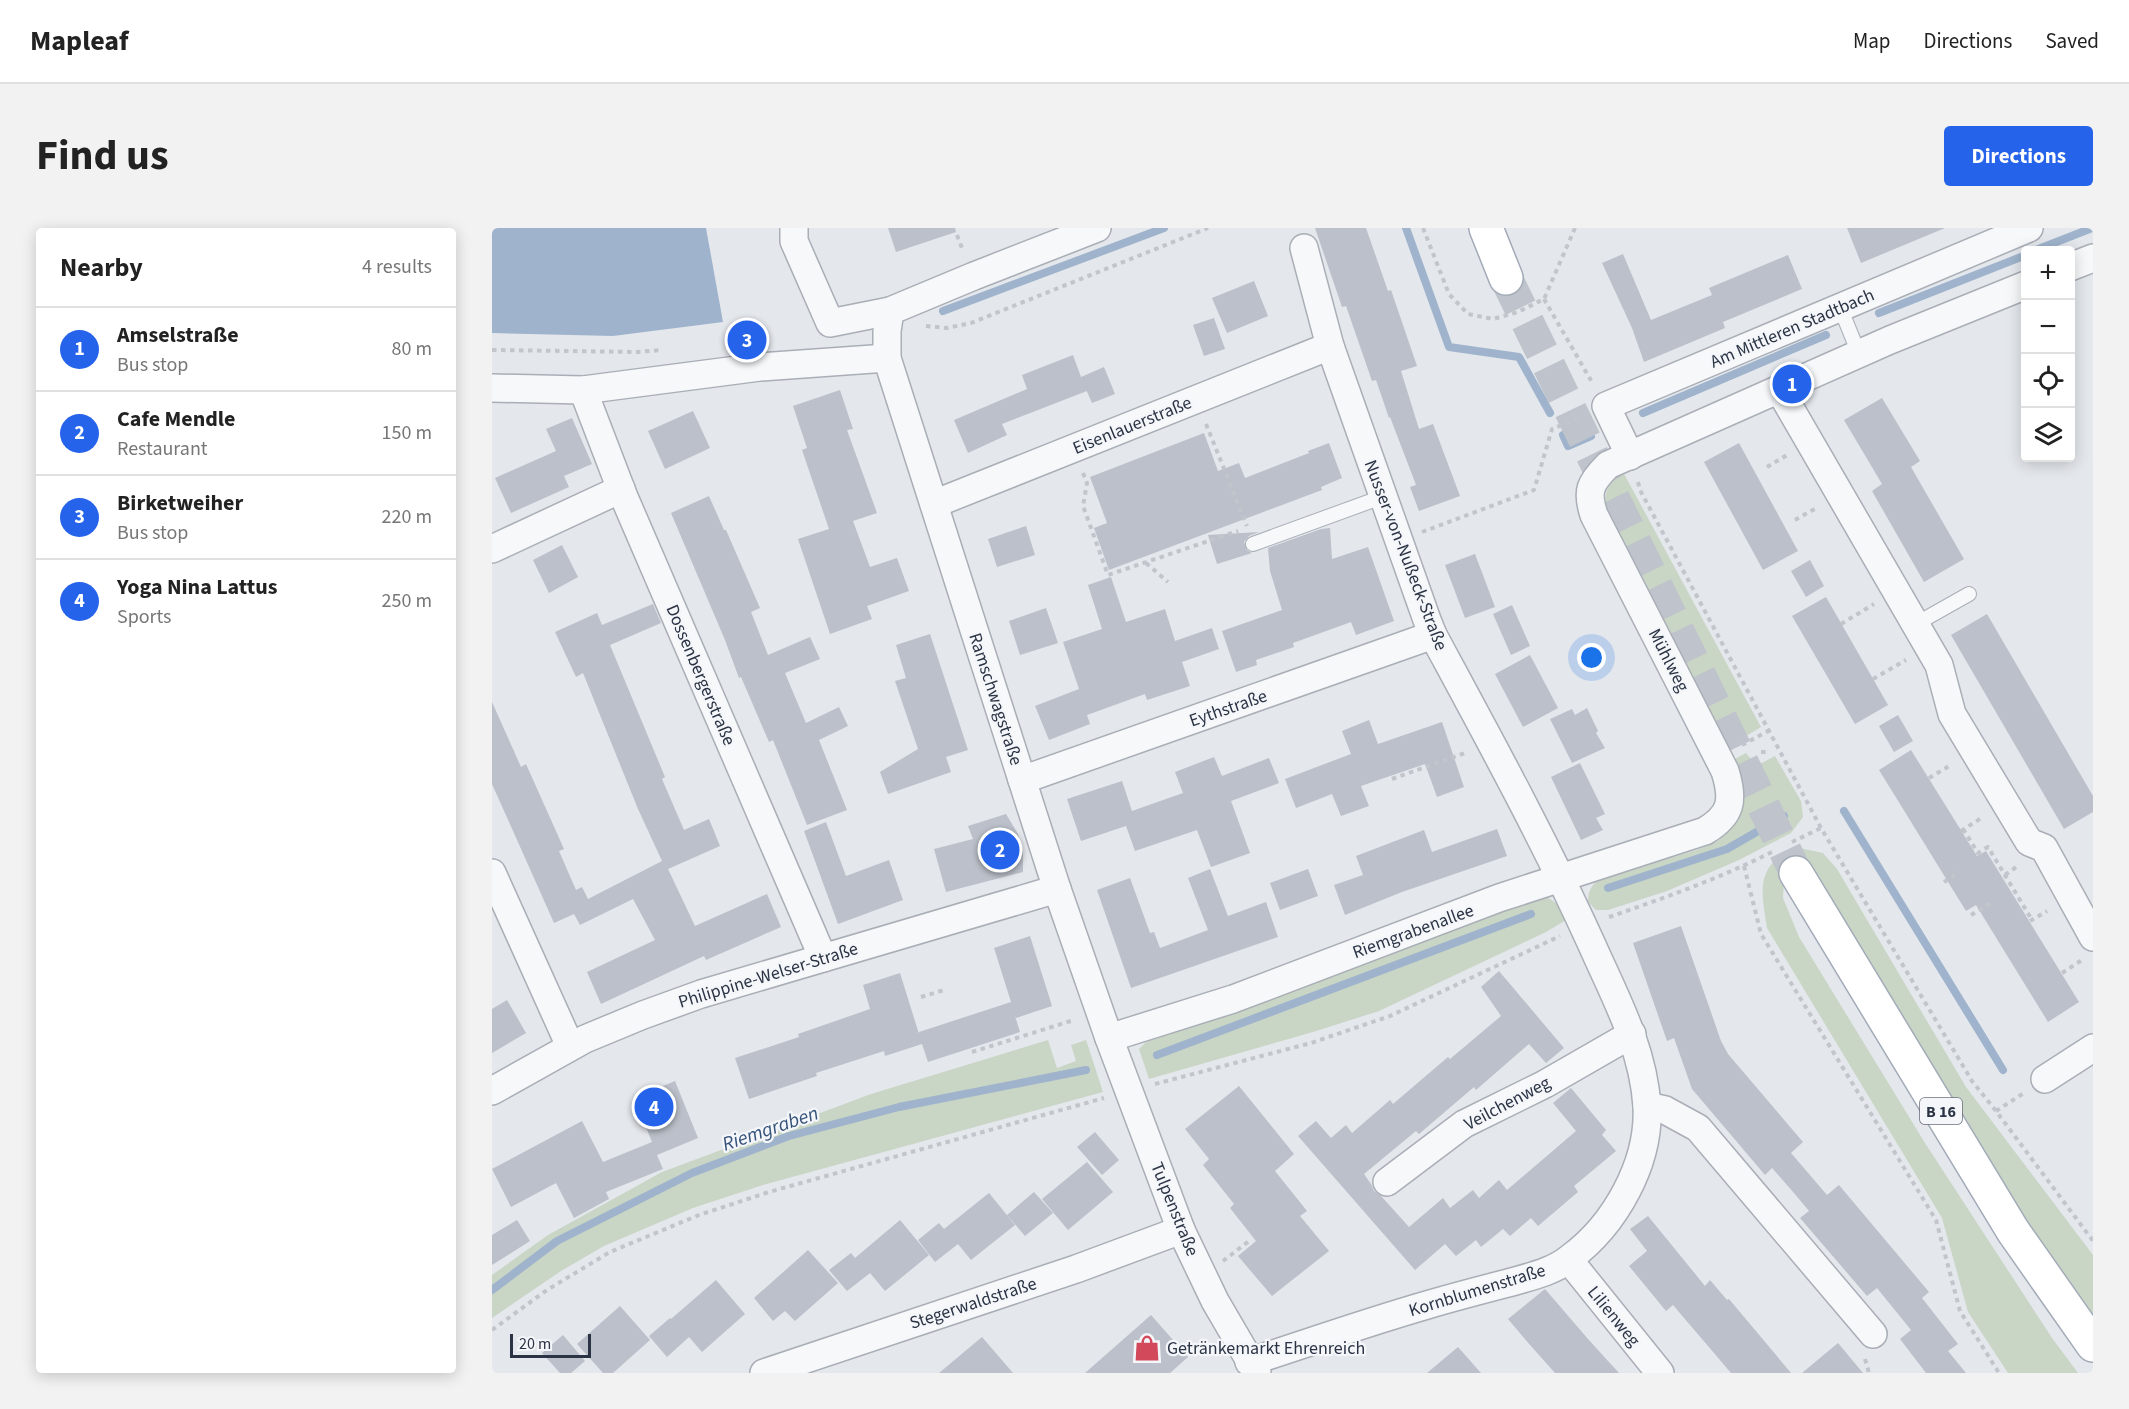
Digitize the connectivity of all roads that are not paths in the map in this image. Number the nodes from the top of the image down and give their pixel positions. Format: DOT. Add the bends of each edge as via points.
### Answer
graph roads {
  1 [pos="794,228"];
  2 [pos="1097,228"];
  3 [pos="1486,228"];
  4 [pos="2029,228"];
  5 [pos="1304,248"];
  6 [pos="2093,258"];
  7 [pos="2075,265"];
  8 [pos="1506,278"];
  9 [pos="2021,287"];
  10 [pos="1840,307"];
  11 [pos="888,321"];
  12 [pos="830,323"];
  13 [pos="1330,346"];
  14 [pos="1860,354"];
  15 [pos="887,358"];
  16 [pos="824,362"];
  17 [pos="492,388"];
  18 [pos="1779,389"];
  19 [pos="583,390"];
  20 [pos="1629,456"];
  21 [pos="621,489"];
  22 [pos="1382,497"];
  23 [pos="934,504"];
  24 [pos="1253,544"];
  25 [pos="492,549"];
  26 [pos="1969,594"];
  27 [pos="1433,635"];
  28 [pos="1921,636"];
  29 [pos="1022,780"];
  30 [pos="1718,824"];
  31 [pos="492,873"];
  32 [pos="1796,873"];
  33 [pos="1562,878"];
  34 [pos="1057,889"];
  35 [pos="501,917"];
  36 [pos="2089,948"];
  37 [pos="823,958"];
  38 [pos="1632,1034"];
  39 [pos="1109,1038"];
  40 [pos="570,1046"];
  41 [pos="2093,1048"];
  42 [pos="2045,1079"];
  43 [pos="492,1091"];
  44 [pos="1647,1106"];
  45 [pos="1387,1182"];
  46 [pos="1181,1230"];
  47 [pos="1569,1260"];
  48 [pos="1873,1334"];
  49 [pos="2093,1345"];
  50 [pos="812,1366"];
  51 [pos="1253,1367"];
  52 [pos="764,1373"];
  53 [pos="1660,1373"];
  1 -- 12 [label="street" via="794,242"];
  2 -- 11 [label="street" via="944,288"];
  3 -- 8 [label="main road"];
  4 -- 10 [label="street, Am Mittleren Stadtbach"];
  5 -- 13 [label="street, Nusser-von-Nußeck-Straße"];
  6 -- 7 [label="street"];
  9 -- 14 [label="street"];
  10 -- 14 [label="lane"];
  10 -- 20 [label="street, Am Mittleren Stadtbach" via="1606,406"];
  11 -- 12 [label="street"];
  11 -- 15 [label="street, Ramschwagstraße"];
  12 -- 16 [label="street"];
  13 -- 22 [label="street, Nusser-von-Nußeck-Straße"];
  13 -- 23 [label="street, Eisenlauerstraße"];
  14 -- 18 [label="street"];
  15 -- 16 [label="street"];
  15 -- 23 [label="street, Ramschwagstraße"];
  16 -- 19 [label="street"];
  17 -- 19 [label="street"];
  18 -- 20 [label="street"];
  18 -- 28 [label="street"];
  19 -- 21 [label="street, Dossenbergerstraße"];
  20 -- 30 [label="street, Mühlweg" via="1608,465 1594,478 1588,498 1725,771 1731,798 1728,811"];
  21 -- 25 [label="street"];
  21 -- 37 [label="street, Dossenbergerstraße"];
  22 -- 24 [label="lane"];
  22 -- 27 [label="street, Nusser-von-Nußeck-Straße"];
  23 -- 29 [label="street, Ramschwagstraße"];
  26 -- 28 [label="lane"];
  27 -- 29 [label="street, Eythstraße"];
  27 -- 33 [label="street, Nusser-von-Nußeck-Straße"];
  28 -- 36 [label="street" via="1939,665 1952,714 2028,842 2044,848"];
  29 -- 34 [label="street, Ramschwagstraße"];
  30 -- 33 [label="street, Riemgrabenallee"];
  31 -- 35 [label="street"];
  32 -- 49 [label="main road, B 16" via="2013,1230"];
  33 -- 38 [label="street, Kornblumenstraße"];
  33 -- 39 [label="street, Riemgrabenallee" via="1233,999"];
  34 -- 37 [label="street, Philippine-Welser-Straße"];
  34 -- 39 [label="street, Ramschwagstraße"];
  35 -- 40 [label="street"];
  37 -- 40 [label="street, Philippine-Welser-Straße" via="701,994"];
  38 -- 44 [label="street, Kornblumenstraße" via="1642,1066"];
  38 -- 45 [label="street, Veilchenweg" via="1464,1124"];
  39 -- 46 [label="street, Tulpenstraße"];
  40 -- 43 [label="street, Philippine-Welser-Straße"];
  41 -- 42 [label="street"];
  44 -- 47 [label="street, Kornblumenstraße" via="1640,1156 1629,1185 1594,1238"];
  44 -- 48 [label="street" via="1665,1110 1698,1128"];
  46 -- 50 [label="street, Stegerwaldstraße"];
  46 -- 51 [label="street, Tulpenstraße"];
  47 -- 51 [label="street, Kornblumenstraße" via="1539,1274 1427,1305"];
  47 -- 53 [label="street, Lilienweg"];
  50 -- 52 [label="street, Stegerwaldstraße"];
}
